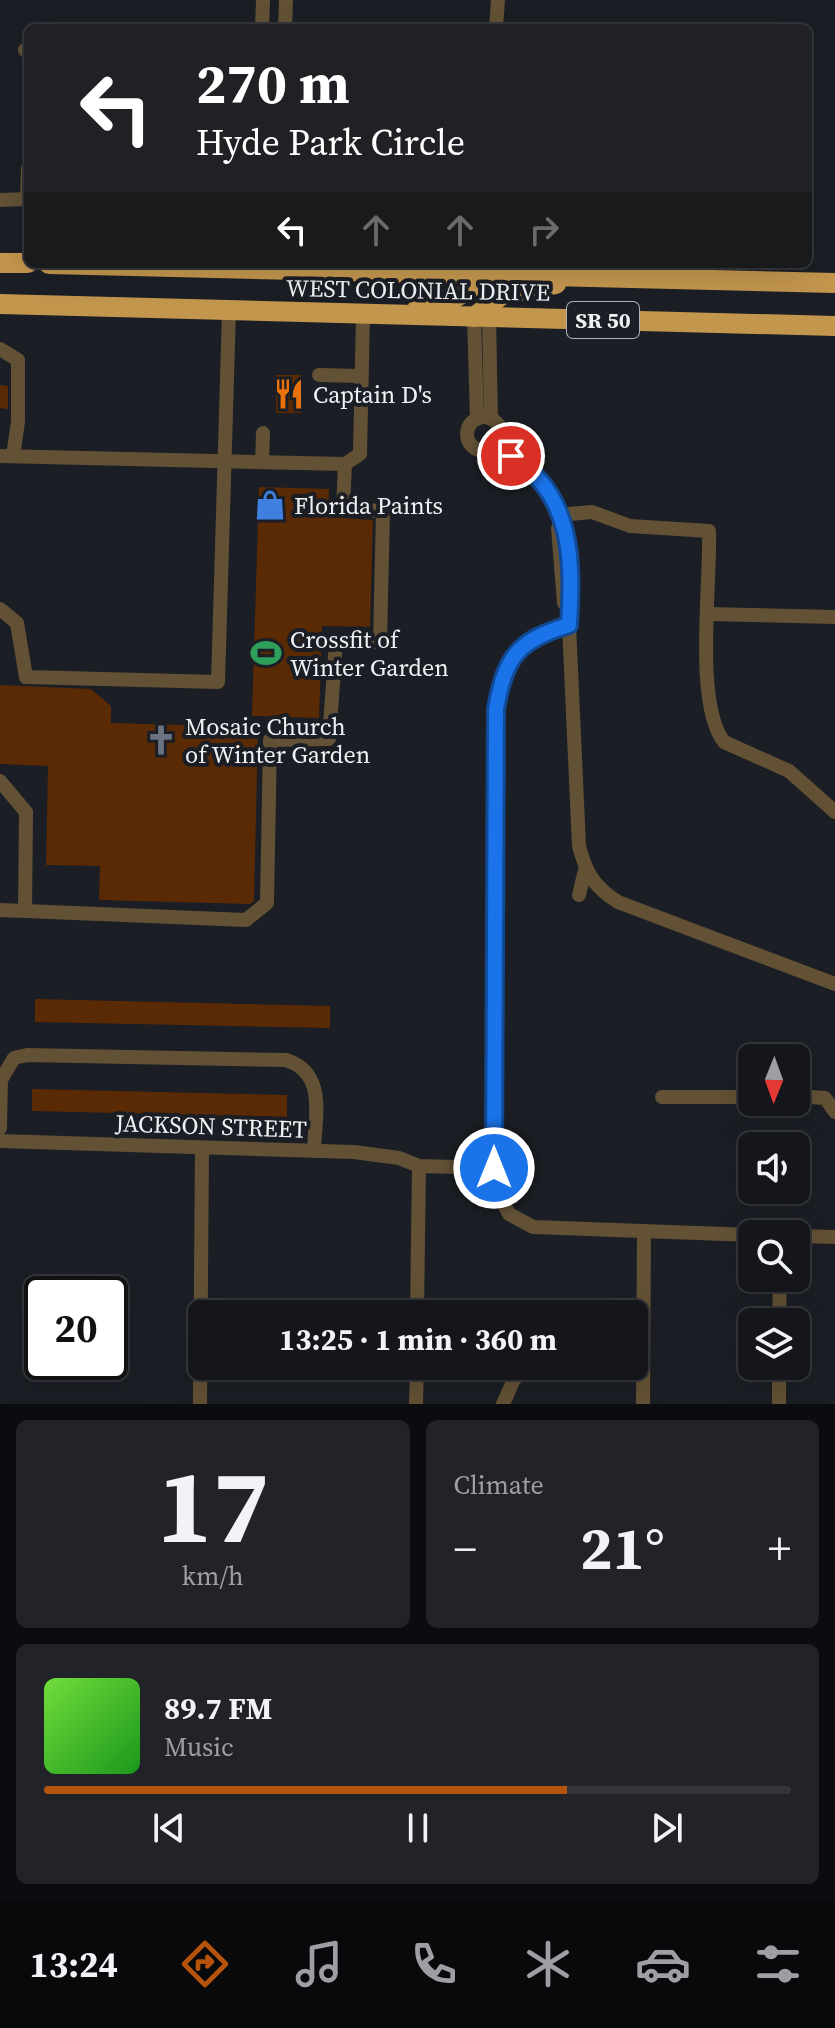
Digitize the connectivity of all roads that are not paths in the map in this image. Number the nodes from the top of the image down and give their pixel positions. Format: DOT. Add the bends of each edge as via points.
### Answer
graph roads {
  1 [pos="263,0"];
  2 [pos="286,0"];
  3 [pos="498,0"];
  4 [pos="262,24"];
  5 [pos="285,24"];
  6 [pos="496,24"];
  7 [pos="24,199"];
  8 [pos="0,200"];
  9 [pos="0,263"];
  10 [pos="24,263"];
  11 [pos="331,268"];
  12 [pos="484,270"];
  13 [pos="596,276"];
  14 [pos="835,283"];
  15 [pos="0,304"];
  16 [pos="229,311"];
  17 [pos="367,314"];
  18 [pos="481,318"];
  19 [pos="835,326"];
  20 [pos="0,349"];
  21 [pos="319,375"];
  22 [pos="361,376"];
  23 [pos="484,419"];
  24 [pos="8,433"];
  25 [pos="263,433"];
  26 [pos="496,447"];
  27 [pos="6,456"];
  28 [pos="226,461"];
  29 [pos="262,462"];
  30 [pos="345,464"];
  31 [pos="558,515"];
  32 [pos="0,609"];
  33 [pos="707,614"];
  34 [pos="835,617"];
  35 [pos="569,625"];
  36 [pos="0,781"];
  37 [pos="835,812"];
  38 [pos="585,870"];
  39 [pos="579,895"];
  40 [pos="0,910"];
  41 [pos="25,911"];
  42 [pos="835,984"];
  43 [pos="662,1097"];
  44 [pos="738,1097"];
  45 [pos="810,1097"];
  46 [pos="835,1112"];
  47 [pos="0,1128"];
  48 [pos="0,1141"];
  49 [pos="202,1148"];
  50 [pos="314,1151"];
  51 [pos="419,1166"];
  52 [pos="494,1168"];
  53 [pos="644,1233"];
  54 [pos="738,1235"];
  55 [pos="810,1236"];
  56 [pos="835,1237"];
  57 [pos="417,1300"];
  58 [pos="644,1300"];
  59 [pos="417,1380"];
  60 [pos="514,1380"];
  61 [pos="643,1380"];
  62 [pos="779,1380"];
  63 [pos="200,1404"];
  64 [pos="416,1404"];
  65 [pos="503,1404"];
  66 [pos="643,1404"];
  67 [pos="779,1404"];
  1 -- 4 [label="street"];
  2 -- 5 [label="street"];
  3 -- 6 [label="street"];
  7 -- 8 [label="street"];
  9 -- 10 [label="highway"];
  11 -- 12 [label="highway, WEST COLONIAL DRIVE / SR 50"];
  12 -- 13 [label="highway, WEST COLONIAL DRIVE / SR 50"];
  12 -- 17 [label="highway" via="470,291 452,301"];
  13 -- 14 [label="highway, WEST COLONIAL DRIVE / SR 50"];
  13 -- 18 [label="highway" via="502,295"];
  15 -- 16 [label="highway, WEST COLONIAL DRIVE / SR 50"];
  16 -- 17 [label="highway, WEST COLONIAL DRIVE / SR 50"];
  16 -- 28 [label="street"];
  17 -- 18 [label="highway, WEST COLONIAL DRIVE / SR 50"];
  17 -- 22 [label="street"];
  18 -- 19 [label="highway, WEST COLONIAL DRIVE / SR 50"];
  18 -- 23 [label="street"];
  20 -- 24 [label="street" via="18,360"];
  21 -- 22 [label="street"];
  22 -- 30 [label="street" via="360,454"];
  23 -- 26 [label="street" via="501,431"];
  23 -- 26 [label="street" via="467,433 470,444 480,451"];
  24 -- 27 [label="street"];
  25 -- 29 [label="street"];
  26 -- 31 [label="street" via="525,465 546,487"];
  27 -- 28 [label="street"];
  28 -- 29 [label="street"];
  28 -- 32 [label="street" via="218,682 26,677 17,623"];
  29 -- 30 [label="street"];
  30 -- 41 [label="street" via="343,509 383,511 380,642 336,642 329,739 270,740 267,903 246,920"];
  31 -- 33 [label="street" via="592,512 630,526 709,531"];
  31 -- 35 [label="street"];
  33 -- 34 [label="street"];
  33 -- 37 [label="street" via="707,677 717,734 789,771"];
  35 -- 38 [label="street" via="579,846"];
  35 -- 52 [label="street" via="535,635 515,654 502,674 496,709"];
  36 -- 41 [label="street" via="26,812"];
  38 -- 39 [label="street"];
  38 -- 42 [label="street" via="618,902"];
  40 -- 41 [label="street"];
  43 -- 44 [label="street"];
  45 -- 46 [label="street" via="825,1098"];
  47 -- 50 [label="street" via="1,1080 14,1058 286,1060 302,1065 316,1089"];
  48 -- 49 [label="street, JACKSON STREET"];
  49 -- 50 [label="street, JACKSON STREET"];
  49 -- 63 [label="street"];
  50 -- 51 [label="street, JACKSON STREET" via="399,1158"];
  51 -- 52 [label="street, JACKSON STREET"];
  51 -- 57 [label="street"];
  52 -- 53 [label="street" via="502,1205 533,1227"];
  53 -- 54 [label="street"];
  53 -- 58 [label="street"];
  55 -- 56 [label="street"];
  59 -- 64 [label="street"];
  60 -- 65 [label="street"];
  61 -- 66 [label="street"];
  62 -- 67 [label="street"];
}
